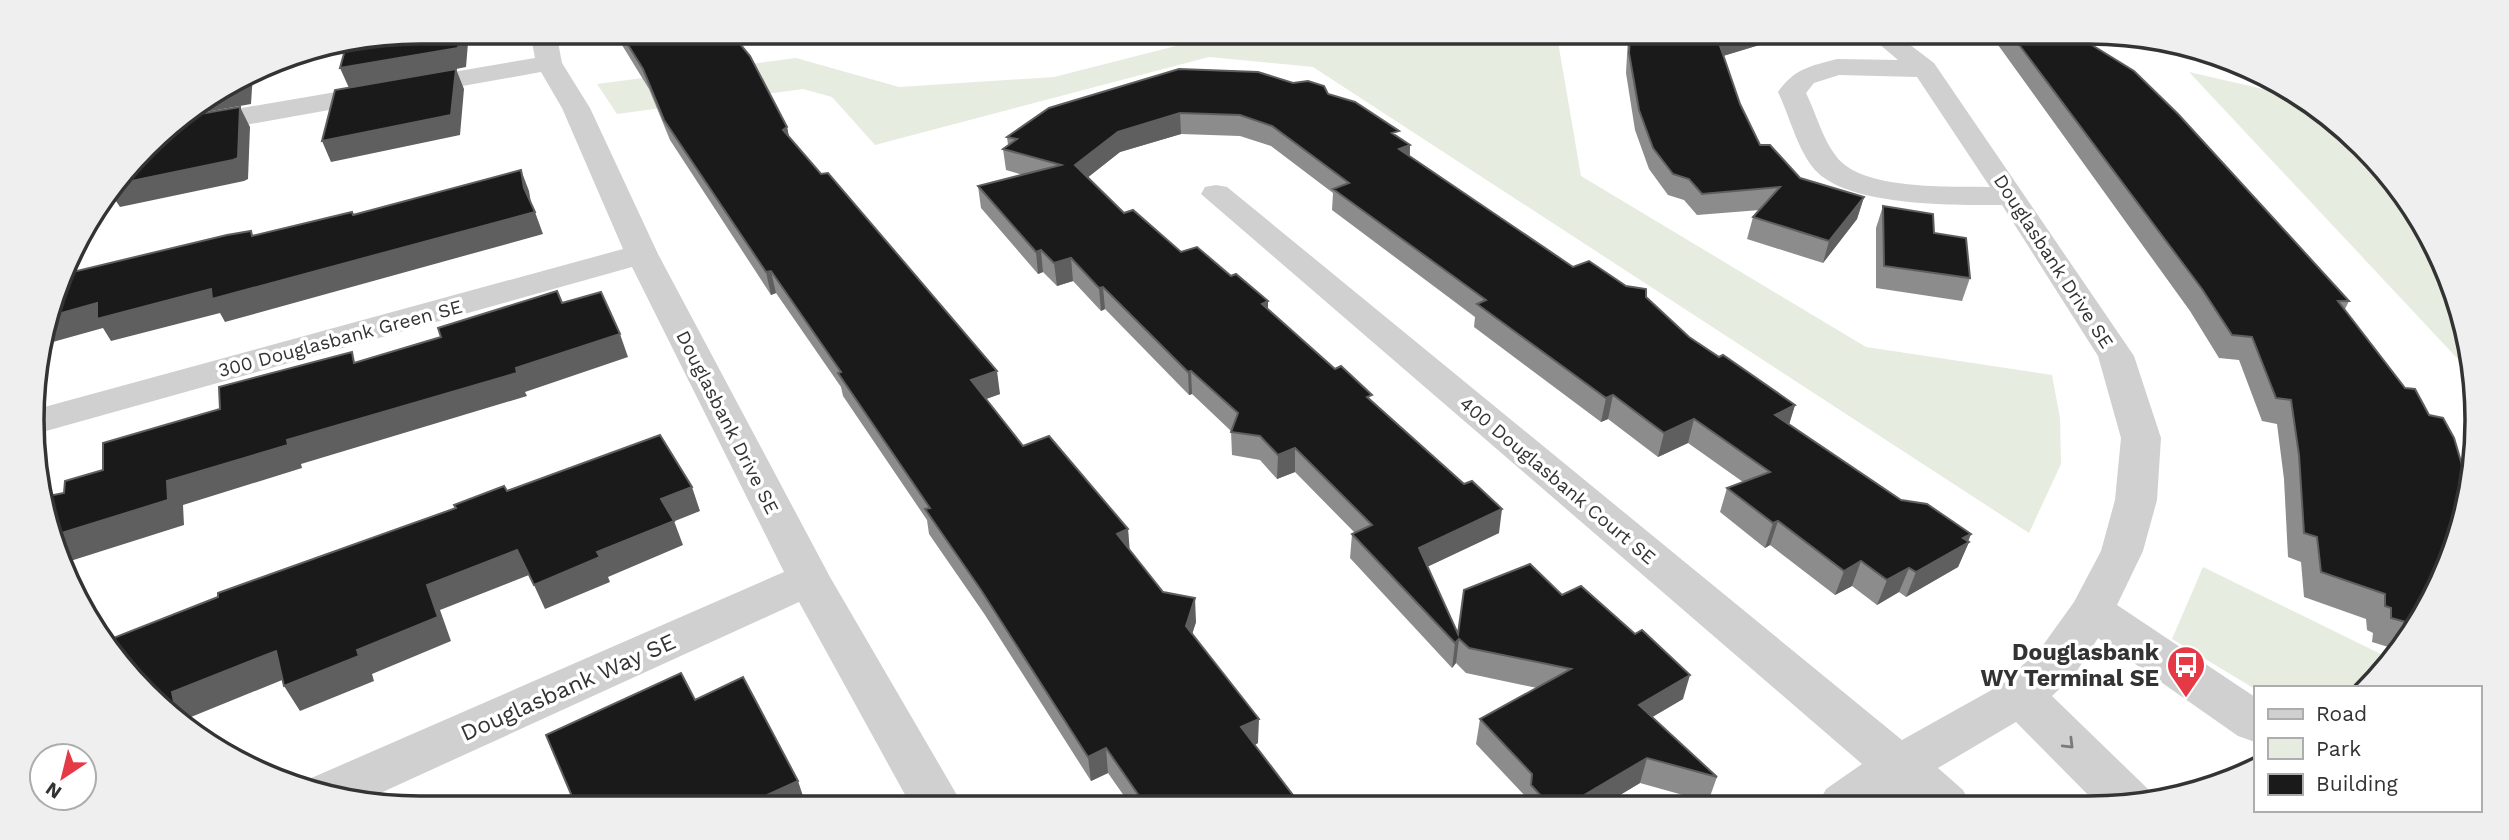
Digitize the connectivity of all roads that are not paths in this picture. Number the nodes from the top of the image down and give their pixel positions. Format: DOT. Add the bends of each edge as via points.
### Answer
graph roads {
  1 [pos="1893,44"];
  2 [pos="546,48"];
  3 [pos="1925,69"];
  4 [pos="187,126"];
  5 [pos="1216,194"];
  6 [pos="2012,196"];
  7 [pos="642,254"];
  8 [pos="44,419"];
  9 [pos="809,579"];
  10 [pos="2092,611"];
  11 [pos="2021,696"];
  12 [pos="2254,721"];
  13 [pos="1899,766"];
  14 [pos="341,788"];
  15 [pos="2120,794"];
  16 [pos="932,796"];
  17 [pos="1856,796"];
  18 [pos="1934,796"];
  1 -- 3 [label="street, Douglasbank Drive SE"];
  2 -- 4 [label="street"];
  2 -- 7 [label="street, Douglasbank Drive SE"];
  3 -- 6 [label="street, Douglasbank Drive SE"];
  3 -- 6 [label="street" via="1838,67 1805,77 1792,92 1827,165 1858,183 1913,193"];
  5 -- 13 [label="street, 400 Douglasbank Court SE"];
  6 -- 10 [label="street, Douglasbank Drive SE" via="2116,356 2141,438 2136,500 2122,551"];
  7 -- 8 [label="street, 300 Douglasbank Green SE"];
  7 -- 9 [label="street, Douglasbank Drive SE"];
  9 -- 14 [label="street, Douglasbank Way SE"];
  9 -- 16 [label="street, Douglasbank Drive SE"];
  10 -- 11 [label="street, Douglasbank Drive SE" via="2058,661"];
  10 -- 12 [label="street"];
  11 -- 13 [label="street, Douglasbank Drive SE"];
  11 -- 15 [label="street, one-way"];
  13 -- 17 [label="street, Douglasbank Drive SE"];
  13 -- 18 [label="street"];
}
